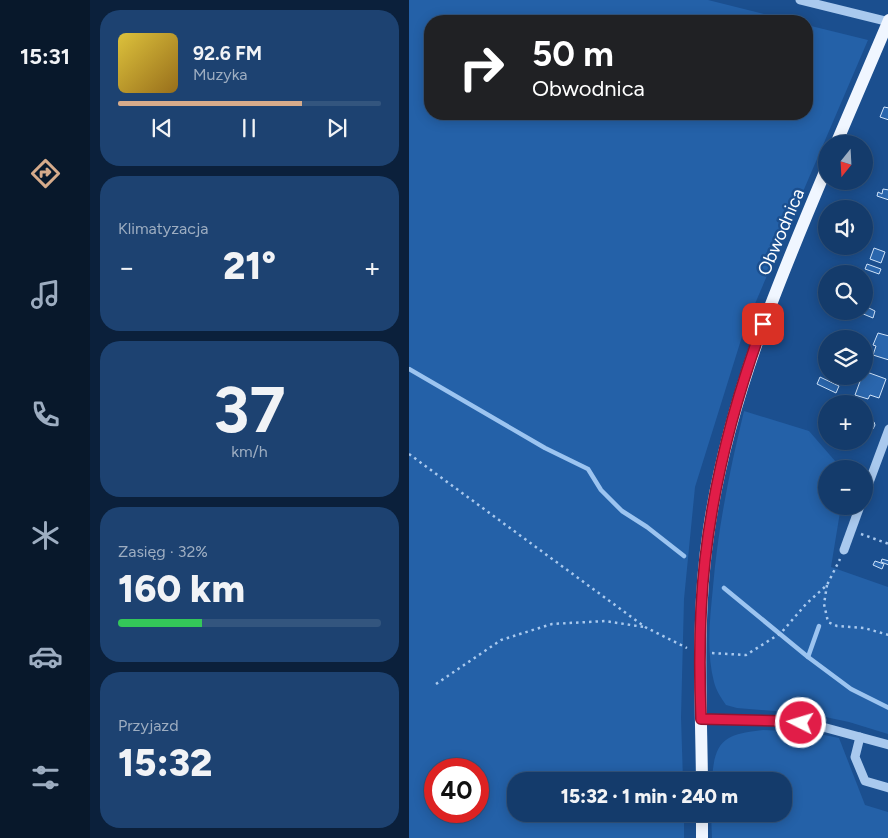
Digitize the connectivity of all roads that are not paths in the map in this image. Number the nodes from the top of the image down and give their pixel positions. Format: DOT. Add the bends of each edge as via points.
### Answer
graph roads {
  1 [pos="800,0"];
  2 [pos="888,21"];
  3 [pos="841,135"];
  4 [pos="818,188"];
  5 [pos="888,429"];
  6 [pos="873,471"];
  7 [pos="857,515"];
  8 [pos="844,550"];
  9 [pos="701,719"];
  10 [pos="860,738"];
  11 [pos="888,745"];
  12 [pos="702,772"];
  13 [pos="888,788"];
  14 [pos="702,822"];
  15 [pos="702,838"];
  1 -- 2 [label="street"];
  2 -- 3 [label="main road"];
  4 -- 9 [label="main road, Obwodnica" via="773,294 752,354 734,415 709,528 702,592"];
  5 -- 6 [label="street"];
  7 -- 8 [label="street"];
  9 -- 10 [label="street" via="782,721 819,726"];
  9 -- 12 [label="main road, Obwodnica"];
  10 -- 11 [label="street"];
  10 -- 13 [label="street" via="855,757 865,781"];
  14 -- 15 [label="main road"];
}
